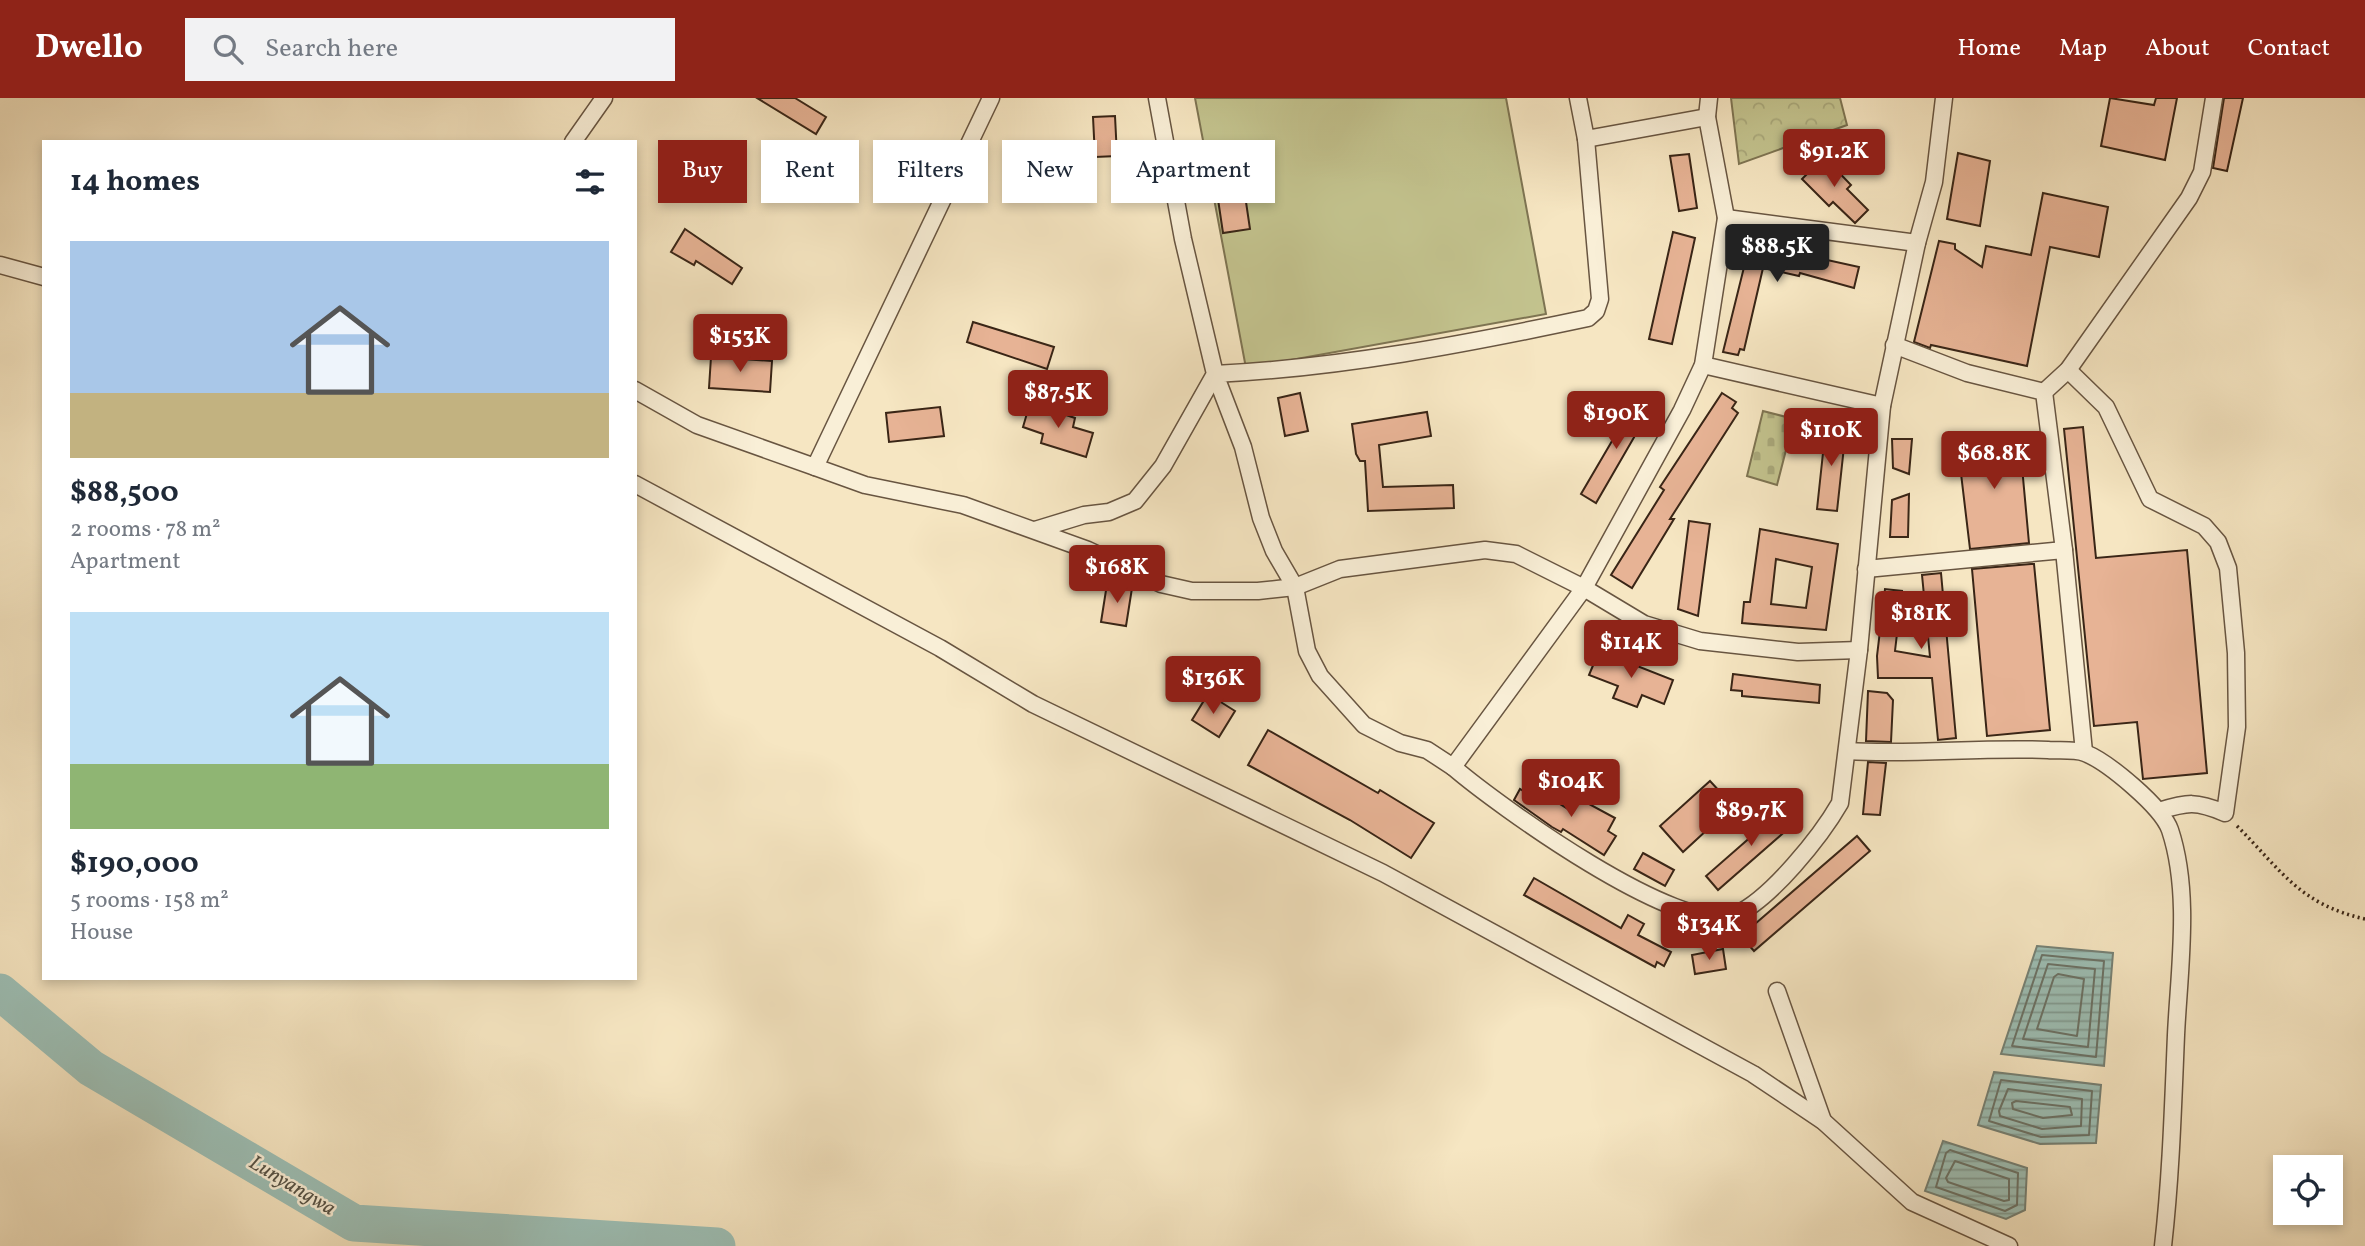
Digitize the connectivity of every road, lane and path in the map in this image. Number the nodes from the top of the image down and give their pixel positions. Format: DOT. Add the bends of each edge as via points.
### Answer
graph roads {
  1 [pos="604,98"];
  2 [pos="991,98"];
  3 [pos="1157,98"];
  4 [pos="1578,98"];
  5 [pos="1709,98"];
  6 [pos="1944,98"];
  7 [pos="2214,98"];
  8 [pos="1707,117"];
  9 [pos="1586,139"];
  10 [pos="574,140"];
  11 [pos="1726,218"];
  12 [pos="1917,243"];
  13 [pos="0,265"];
  14 [pos="42,276"];
  15 [pos="1894,345"];
  16 [pos="1703,365"];
  17 [pos="2068,370"];
  18 [pos="1215,374"];
  19 [pos="637,391"];
  20 [pos="2044,392"];
  21 [pos="1882,405"];
  22 [pos="815,467"];
  23 [pos="637,485"];
  24 [pos="1035,530"];
  25 [pos="2064,550"];
  26 [pos="1866,569"];
  27 [pos="1295,587"];
  28 [pos="1584,588"];
  29 [pos="1859,650"];
  30 [pos="1848,751"];
  31 [pos="2084,752"];
  32 [pos="1453,767"];
  33 [pos="2159,811"];
  34 [pos="2225,813"];
  35 [pos="2365,919"];
  36 [pos="1777,991"];
  37 [pos="1823,1121"];
  38 [pos="2009,1246"];
  39 [pos="2163,1246"];
  1 -- 10 [label="street"];
  2 -- 22 [label="street"];
  3 -- 18 [label="street" via="1182,239"];
  4 -- 9 [label="street"];
  5 -- 8 [label="street"];
  6 -- 12 [label="street" via="1934,182"];
  7 -- 17 [label="street" via="2202,172 2189,198"];
  8 -- 9 [label="street"];
  8 -- 11 [label="street"];
  9 -- 18 [label="street" via="1600,299 1597,311 1588,318 1475,342"];
  11 -- 12 [label="street"];
  11 -- 16 [label="street"];
  12 -- 15 [label="street"];
  13 -- 14 [label="street"];
  15 -- 20 [label="street" via="1967,373"];
  15 -- 21 [label="street"];
  16 -- 21 [label="street"];
  16 -- 28 [label="street"];
  17 -- 20 [label="street"];
  17 -- 34 [label="street" via="2106,407 2150,499 2204,526 2218,542 2228,568 2237,727"];
  18 -- 24 [label="street" via="1163,466 1135,500 1109,512 1084,514"];
  18 -- 27 [label="street" via="1243,447 1261,518"];
  19 -- 22 [label="street" via="697,425"];
  20 -- 25 [label="street"];
  21 -- 26 [label="street"];
  22 -- 24 [label="street" via="865,485 963,505"];
  23 -- 37 [label="street" via="940,648 1033,704 1383,873 1753,1074"];
  24 -- 27 [label="street" via="1161,584 1192,591"];
  25 -- 26 [label="street"];
  25 -- 31 [label="street"];
  26 -- 29 [label="street"];
  27 -- 28 [label="street" via="1340,569 1485,550 1516,554"];
  27 -- 32 [label="street" via="1307,651 1338,699 1383,737 1427,750"];
  28 -- 29 [label="street" via="1644,624 1700,641 1798,652"];
  28 -- 32 [label="street"];
  29 -- 30 [label="street"];
  30 -- 31 [label="street" via="1893,754 2013,748"];
  30 -- 32 [label="street" via="1840,803 1828,825 1766,892 1734,915 1704,915 1643,891 1530,826"];
  31 -- 33 [label="street" via="2124,779"];
  33 -- 34 [label="street" via="2186,802"];
  33 -- 39 [label="street" via="2175,851 2181,904"];
  34 -- 35 [label="path" via="2292,886 2321,905"];
  36 -- 37 [label="street"];
  37 -- 38 [label="street" via="1912,1202"];
}
